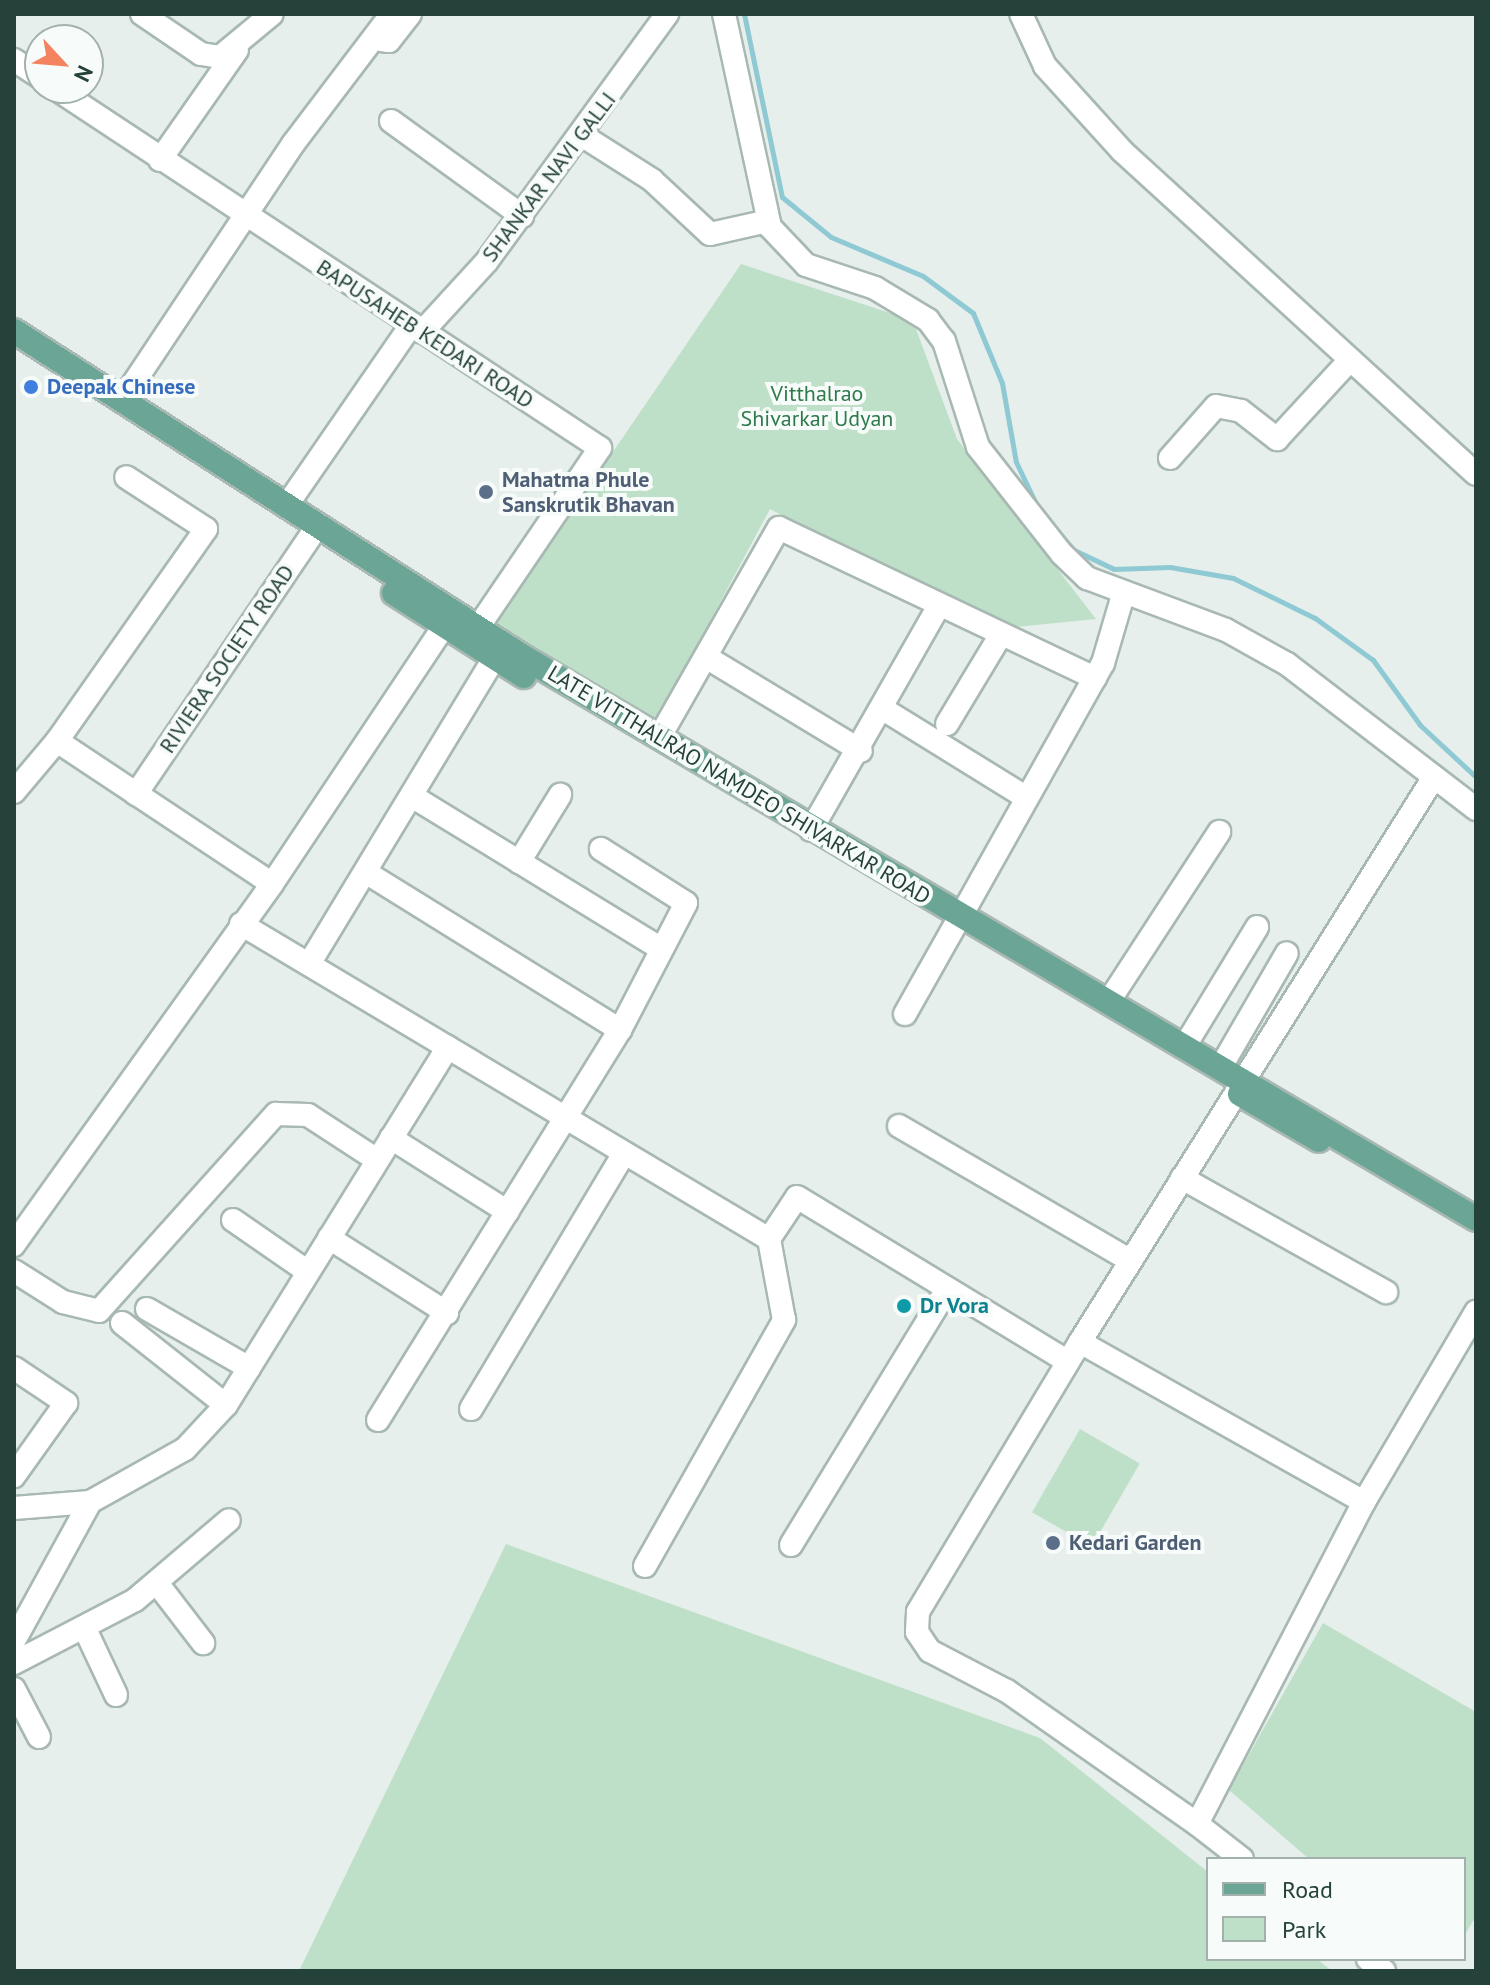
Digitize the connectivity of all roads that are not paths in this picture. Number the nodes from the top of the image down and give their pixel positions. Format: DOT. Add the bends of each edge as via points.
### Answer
graph roads {
  1 [pos="142,14"];
  2 [pos="272,14"];
  3 [pos="410,14"];
  4 [pos="667,14"];
  5 [pos="724,14"];
  6 [pos="1021,14"];
  7 [pos="379,23"];
  8 [pos="237,50"];
  9 [pos="78,104"];
  10 [pos="391,121"];
  11 [pos="583,136"];
  12 [pos="160,160"];
  13 [pos="522,216"];
  14 [pos="248,219"];
  15 [pos="768,221"];
  16 [pos="417,328"];
  17 [pos="14,331"];
  18 [pos="14,347"];
  19 [pos="1350,360"];
  20 [pos="123,399"];
  21 [pos="1170,458"];
  22 [pos="1476,474"];
  23 [pos="126,477"];
  24 [pos="287,505"];
  25 [pos="314,531"];
  26 [pos="1123,595"];
  27 [pos="939,606"];
  28 [pos="444,626"];
  29 [pos="473,635"];
  30 [pos="1000,636"];
  31 [pos="706,657"];
  32 [pos="494,658"];
  33 [pos="1095,678"];
  34 [pos="883,709"];
  35 [pos="947,724"];
  36 [pos="659,738"];
  37 [pos="57,741"];
  38 [pos="861,751"];
  39 [pos="1434,777"];
  40 [pos="14,792"];
  41 [pos="136,794"];
  42 [pos="560,795"];
  43 [pos="415,798"];
  44 [pos="1027,798"];
  45 [pos="1476,809"];
  46 [pos="811,830"];
  47 [pos="1219,832"];
  48 [pos="601,849"];
  49 [pos="519,862"];
  50 [pos="367,873"];
  51 [pos="272,884"];
  52 [pos="958,922"];
  53 [pos="241,924"];
  54 [pos="1257,927"];
  55 [pos="661,949"];
  56 [pos="1287,953"];
  57 [pos="309,964"];
  58 [pos="1109,1001"];
  59 [pos="905,1014"];
  60 [pos="620,1030"];
  61 [pos="1186,1044"];
  62 [pos="448,1047"];
  63 [pos="1222,1065"];
  64 [pos="1240,1084"];
  65 [pos="563,1121"];
  66 [pos="899,1126"];
  67 [pos="391,1138"];
  68 [pos="623,1155"];
  69 [pos="377,1160"];
  70 [pos="1182,1178"];
  71 [pos="508,1212"];
  72 [pos="1476,1219"];
  73 [pos="233,1220"];
  74 [pos="1476,1233"];
  75 [pos="329,1238"];
  76 [pos="769,1239"];
  77 [pos="14,1245"];
  78 [pos="1131,1261"];
  79 [pos="14,1271"];
  80 [pos="308,1272"];
  81 [pos="947,1289"];
  82 [pos="1386,1292"];
  83 [pos="147,1309"];
  84 [pos="1476,1312"];
  85 [pos="447,1313"];
  86 [pos="122,1323"];
  87 [pos="1080,1342"];
  88 [pos="1068,1362"];
  89 [pos="14,1368"];
  90 [pos="249,1368"];
  91 [pos="226,1405"];
  92 [pos="471,1409"];
  93 [pos="378,1420"];
  94 [pos="14,1476"];
  95 [pos="90,1502"];
  96 [pos="1364,1502"];
  97 [pos="14,1508"];
  98 [pos="229,1520"];
  99 [pos="791,1545"];
  100 [pos="645,1566"];
  101 [pos="157,1583"];
  102 [pos="85,1629"];
  103 [pos="14,1641"];
  104 [pos="203,1643"];
  105 [pos="14,1663"];
  106 [pos="14,1689"];
  107 [pos="116,1695"];
  108 [pos="39,1737"];
  109 [pos="1197,1824"];
  110 [pos="1239,1857"];
  1 -- 8 [label="street" via="201,54"];
  2 -- 8 [label="street"];
  3 -- 7 [label="street" via="389,41"];
  4 -- 11 [label="street, SHANKAR NAVI GALLI"];
  5 -- 15 [label="street"];
  6 -- 19 [label="street" via="1045,66 1122,151"];
  7 -- 14 [label="street"];
  8 -- 12 [label="street"];
  9 -- 12 [label="street, BAPUSAHEB KEDARI ROAD"];
  10 -- 13 [label="street"];
  11 -- 13 [label="street, SHANKAR NAVI GALLI"];
  11 -- 15 [label="street" via="652,180 710,234"];
  12 -- 14 [label="street, BAPUSAHEB KEDARI ROAD"];
  13 -- 16 [label="street, SHANKAR NAVI GALLI"];
  14 -- 16 [label="street, BAPUSAHEB KEDARI ROAD"];
  14 -- 20 [label="street"];
  15 -- 26 [label="street" via="786,251 806,265 875,288 928,320 944,341 978,447 1062,554 1087,578"];
  16 -- 24 [label="street, SHANKAR NAVI GALLI"];
  16 -- 29 [label="street, BAPUSAHEB KEDARI ROAD" via="600,448"];
  17 -- 20 [label="main road, LATE VITTHALRAO NAMDEO SHIVARKAR ROAD"];
  18 -- 25 [label="main road, LATE VITTHALRAO NAMDEO SHIVARKAR ROAD"];
  19 -- 21 [label="street" via="1277,439 1241,411 1216,406"];
  19 -- 22 [label="street"];
  20 -- 24 [label="main road, LATE VITTHALRAO NAMDEO SHIVARKAR ROAD"];
  23 -- 37 [label="street" via="206,529"];
  24 -- 25 [label="main road, LATE VITTHALRAO NAMDEO SHIVARKAR ROAD"];
  25 -- 28 [label="main road, LATE VITTHALRAO NAMDEO SHIVARKAR ROAD"];
  25 -- 29 [label="main road, LATE VITTHALRAO NAMDEO SHIVARKAR ROAD"];
  25 -- 41 [label="street, RIVIERA SOCIETY ROAD"];
  26 -- 33 [label="street"];
  26 -- 39 [label="street" via="1226,630 1287,664"];
  27 -- 30 [label="street"];
  27 -- 31 [label="street" via="779,528"];
  27 -- 34 [label="street"];
  28 -- 29 [label="main road, LATE VITTHALRAO NAMDEO SHIVARKAR ROAD"];
  28 -- 51 [label="street"];
  29 -- 32 [label="main road, LATE VITTHALRAO NAMDEO SHIVARKAR ROAD"];
  29 -- 36 [label="main road, LATE VITTHALRAO NAMDEO SHIVARKAR ROAD"];
  30 -- 33 [label="street"];
  30 -- 35 [label="street"];
  31 -- 36 [label="street"];
  31 -- 38 [label="street"];
  32 -- 43 [label="street"];
  32 -- 52 [label="main road, LATE VITTHALRAO NAMDEO SHIVARKAR ROAD"];
  33 -- 44 [label="street"];
  34 -- 38 [label="street"];
  34 -- 44 [label="street"];
  36 -- 46 [label="main road, LATE VITTHALRAO NAMDEO SHIVARKAR ROAD"];
  37 -- 40 [label="street"];
  37 -- 41 [label="street"];
  38 -- 46 [label="street"];
  39 -- 45 [label="street"];
  39 -- 64 [label="street"];
  41 -- 51 [label="street"];
  42 -- 49 [label="street"];
  43 -- 49 [label="street"];
  43 -- 50 [label="street"];
  44 -- 52 [label="street"];
  46 -- 52 [label="main road, LATE VITTHALRAO NAMDEO SHIVARKAR ROAD"];
  47 -- 58 [label="street"];
  48 -- 55 [label="street" via="686,903"];
  49 -- 55 [label="street"];
  50 -- 57 [label="street"];
  50 -- 60 [label="street"];
  51 -- 53 [label="street"];
  52 -- 58 [label="main road, LATE VITTHALRAO NAMDEO SHIVARKAR ROAD"];
  52 -- 59 [label="street"];
  52 -- 64 [label="main road, LATE VITTHALRAO NAMDEO SHIVARKAR ROAD"];
  53 -- 57 [label="street"];
  53 -- 77 [label="street"];
  54 -- 61 [label="street"];
  55 -- 60 [label="street"];
  56 -- 63 [label="street"];
  57 -- 62 [label="street"];
  58 -- 61 [label="main road, LATE VITTHALRAO NAMDEO SHIVARKAR ROAD"];
  60 -- 65 [label="street"];
  61 -- 63 [label="main road, LATE VITTHALRAO NAMDEO SHIVARKAR ROAD"];
  62 -- 65 [label="street"];
  62 -- 67 [label="street"];
  63 -- 64 [label="main road, LATE VITTHALRAO NAMDEO SHIVARKAR ROAD"];
  64 -- 70 [label="street"];
  64 -- 72 [label="main road, LATE VITTHALRAO NAMDEO SHIVARKAR ROAD"];
  64 -- 74 [label="main road, LATE VITTHALRAO NAMDEO SHIVARKAR ROAD"];
  65 -- 68 [label="street"];
  65 -- 71 [label="street"];
  66 -- 78 [label="street"];
  67 -- 69 [label="street"];
  67 -- 71 [label="street"];
  68 -- 76 [label="street"];
  68 -- 92 [label="street"];
  69 -- 75 [label="street"];
  69 -- 79 [label="street" via="308,1115 276,1114 99,1311 63,1302"];
  70 -- 78 [label="street"];
  70 -- 82 [label="street"];
  71 -- 85 [label="street"];
  73 -- 80 [label="street"];
  75 -- 80 [label="street"];
  75 -- 85 [label="street"];
  76 -- 81 [label="street" via="797,1197"];
  76 -- 100 [label="street" via="784,1320"];
  78 -- 87 [label="street"];
  80 -- 90 [label="street"];
  81 -- 88 [label="street"];
  81 -- 99 [label="street"];
  83 -- 90 [label="street"];
  84 -- 96 [label="street"];
  85 -- 93 [label="street"];
  86 -- 91 [label="street"];
  87 -- 88 [label="street"];
  87 -- 96 [label="street"];
  88 -- 109 [label="street" via="918,1612 917,1632 930,1651 1007,1691"];
  89 -- 94 [label="street" via="66,1403"];
  90 -- 91 [label="street"];
  91 -- 95 [label="street" via="185,1449"];
  95 -- 97 [label="street"];
  95 -- 103 [label="street"];
  96 -- 109 [label="street"];
  98 -- 101 [label="street"];
  101 -- 102 [label="street"];
  101 -- 104 [label="street"];
  102 -- 105 [label="street"];
  102 -- 107 [label="street"];
  106 -- 108 [label="street"];
  109 -- 110 [label="street"];
}
